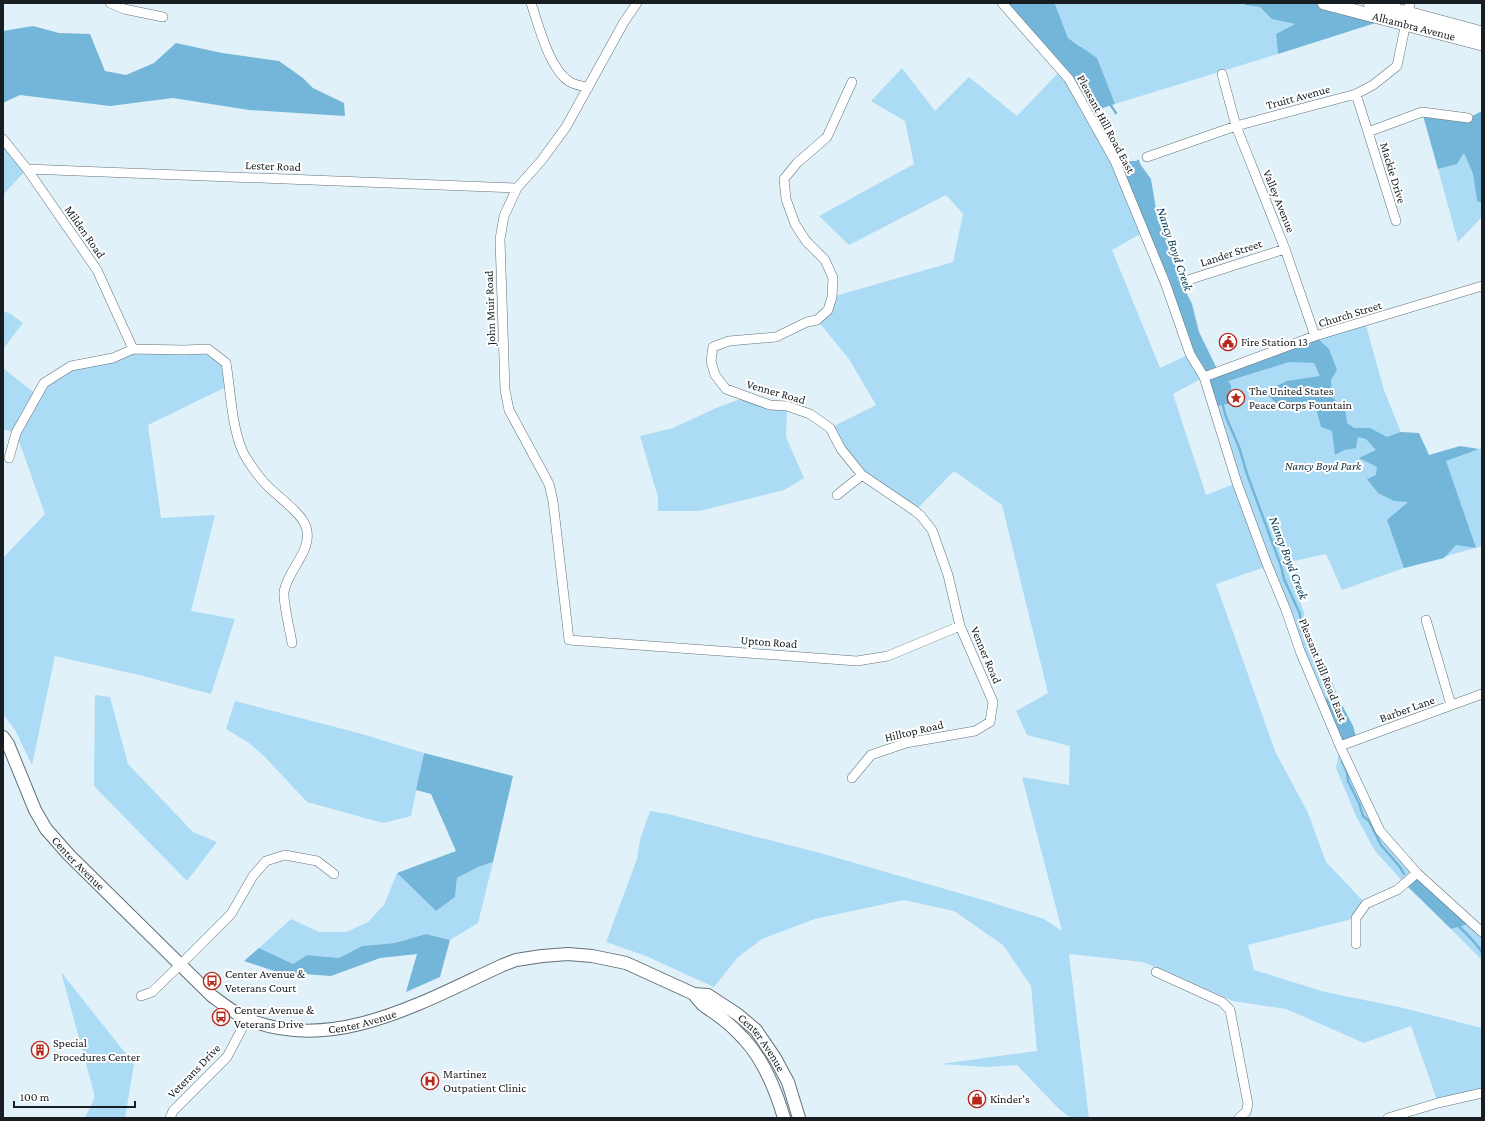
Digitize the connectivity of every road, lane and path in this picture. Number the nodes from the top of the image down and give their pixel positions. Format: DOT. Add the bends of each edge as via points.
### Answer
graph roads {
  1 [pos="110,3"];
  2 [pos="531,3"];
  3 [pos="636,3"];
  4 [pos="1002,3"];
  5 [pos="1324,3"];
  6 [pos="1370,3"];
  7 [pos="1408,13"];
  8 [pos="162,17"];
  9 [pos="1482,33"];
  10 [pos="1482,44"];
  11 [pos="1222,74"];
  12 [pos="852,82"];
  13 [pos="588,88"];
  14 [pos="1356,94"];
  15 [pos="1468,118"];
  16 [pos="1236,126"];
  17 [pos="1368,132"];
  18 [pos="3,139"];
  19 [pos="1147,157"];
  20 [pos="27,169"];
  21 [pos="517,188"];
  22 [pos="1396,221"];
  23 [pos="1285,249"];
  24 [pos="1185,281"];
  25 [pos="1482,286"];
  26 [pos="1315,336"];
  27 [pos="133,349"];
  28 [pos="1204,377"];
  29 [pos="9,458"];
  30 [pos="862,475"];
  31 [pos="837,496"];
  32 [pos="1426,620"];
  33 [pos="960,626"];
  34 [pos="569,640"];
  35 [pos="292,643"];
  36 [pos="1482,694"];
  37 [pos="1451,705"];
  38 [pos="990,722"];
  39 [pos="5,742"];
  40 [pos="1340,746"];
  41 [pos="852,778"];
  42 [pos="334,874"];
  43 [pos="1416,874"];
  44 [pos="1482,932"];
  45 [pos="1356,944"];
  46 [pos="180,966"];
  47 [pos="1156,972"];
  48 [pos="694,994"];
  49 [pos="141,996"];
  50 [pos="247,1019"];
  51 [pos="1482,1093"];
  52 [pos="170,1118"];
  53 [pos="784,1118"];
  54 [pos="799,1118"];
  55 [pos="1239,1118"];
  56 [pos="1388,1118"];
  1 -- 8 [label="street" via="124,9"];
  2 -- 13 [label="street" via="546,47 559,73 571,82"];
  3 -- 13 [label="street, John Muir Road"];
  4 -- 28 [label="street, Pleasant Hill Road East" via="1069,79 1115,161 1166,285 1190,354"];
  5 -- 7 [label="main road, Alhambra Avenue"];
  6 -- 7 [label="main road, Alhambra Avenue"];
  7 -- 9 [label="main road, Alhambra Avenue"];
  7 -- 10 [label="main road, Alhambra Avenue"];
  7 -- 14 [label="street, Truitt Avenue" via="1397,66 1373,85"];
  11 -- 16 [label="street, Valley Avenue"];
  12 -- 30 [label="street, Venner Road" via="827,137 797,163 784,179 786,199 795,224 806,241 825,260 834,278 828,310 817,320 776,337 728,341 713,347 711,362 715,374 726,389 770,405 787,406 810,414 830,428 841,449"];
  13 -- 21 [label="street, John Muir Road" via="562,132"];
  14 -- 16 [label="street, Truitt Avenue"];
  14 -- 17 [label="street, Mackie Drive"];
  15 -- 17 [label="street, Mackie Drive" via="1422,112"];
  16 -- 19 [label="street, Truitt Avenue"];
  16 -- 23 [label="street, Valley Avenue"];
  17 -- 22 [label="street, Mackie Drive"];
  18 -- 20 [label="street, Milden Road"];
  20 -- 21 [label="street, Lester Road"];
  20 -- 27 [label="street, Milden Road" via="97,270"];
  21 -- 34 [label="street, John Muir Road" via="504,216 500,239 505,390 509,410 549,484"];
  23 -- 24 [label="street, Lander Street"];
  23 -- 26 [label="street, Valley Avenue"];
  25 -- 26 [label="street, Church Street"];
  26 -- 28 [label="street, Church Street"];
  27 -- 29 [label="street" via="112,358 71,366 44,383 16,433"];
  27 -- 35 [label="street" via="208,349 226,363 233,418 242,451 263,481 299,516 306,527 307,537 303,556 288,579 284,593"];
  28 -- 40 [label="street, Pleasant Hill Road East" via="1237,482 1267,564"];
  30 -- 31 [label="street"];
  30 -- 33 [label="street, Venner Road" via="915,511 932,530 948,575"];
  32 -- 37 [label="street"];
  33 -- 34 [label="street, Upton Road" via="888,656 858,661"];
  33 -- 38 [label="street, Venner Road" via="993,702"];
  36 -- 37 [label="street, Barber Lane"];
  37 -- 40 [label="street, Barber Lane"];
  38 -- 41 [label="street, Hilltop Road" via="975,731 906,743 871,755"];
  39 -- 46 [label="street, Center Avenue" via="46,829"];
  40 -- 43 [label="street, Pleasant Hill Road East" via="1380,831"];
  42 -- 46 [label="street" via="317,862 285,855 266,861 253,876 230,914"];
  43 -- 44 [label="street, Pleasant Hill Road East"];
  43 -- 45 [label="street" via="1397,890 1366,904 1356,918"];
  46 -- 49 [label="street" via="152,992"];
  46 -- 50 [label="street, Center Avenue" via="212,996"];
  47 -- 55 [label="street" via="1222,1002 1230,1010 1248,1104 1246,1112"];
  48 -- 50 [label="street, Center Avenue" via="626,963 568,954 503,964 405,1010 351,1026 302,1031"];
  48 -- 53 [label="street, Center Avenue" via="700,1003 745,1040 762,1064 778,1097"];
  48 -- 54 [label="street, Center Avenue" via="708,995 756,1030 788,1082"];
  50 -- 52 [label="street, Veterans Drive" via="227,1057 173,1111"];
  51 -- 56 [label="street"];
}
